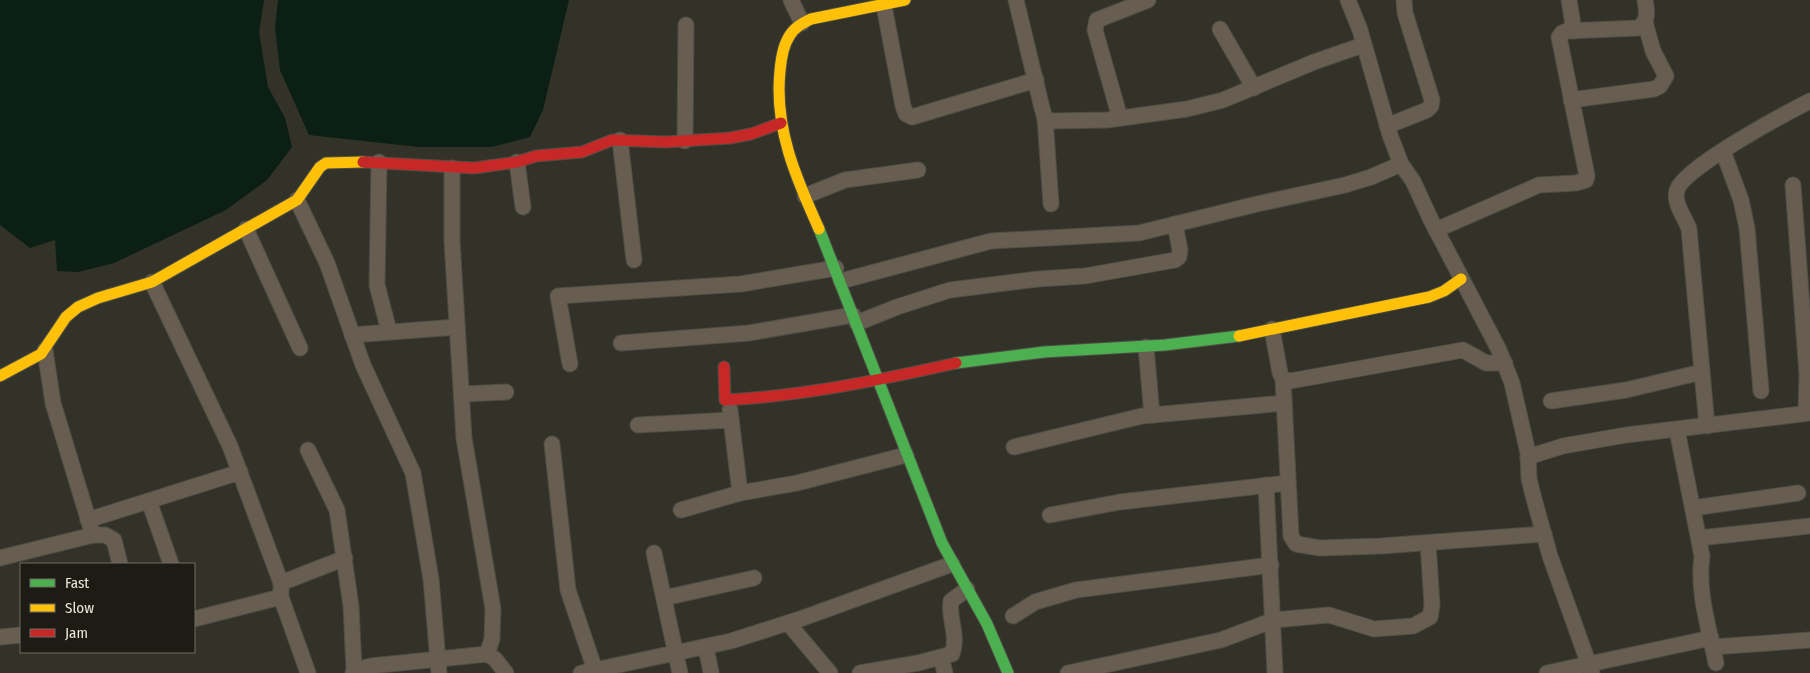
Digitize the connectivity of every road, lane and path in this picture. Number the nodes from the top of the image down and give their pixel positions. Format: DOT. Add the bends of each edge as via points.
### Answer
graph roads {
  1 [pos="791,0"];
  2 [pos="904,0"];
  3 [pos="1016,0"];
  4 [pos="1148,0"];
  5 [pos="1348,0"];
  6 [pos="1404,0"];
  7 [pos="1569,0"];
  8 [pos="1644,0"];
  9 [pos="868,4"];
  10 [pos="884,6"];
  11 [pos="1645,22"];
  12 [pos="802,23"];
  13 [pos="686,25"];
  14 [pos="1220,29"];
  15 [pos="1574,31"];
  16 [pos="1363,45"];
  17 [pos="1036,80"];
  18 [pos="1254,88"];
  19 [pos="1571,100"];
  20 [pos="1810,101"];
  21 [pos="1045,118"];
  22 [pos="1120,118"];
  23 [pos="781,123"];
  24 [pos="1387,126"];
  25 [pos="620,140"];
  26 [pos="685,141"];
  27 [pos="1723,151"];
  28 [pos="378,162"];
  29 [pos="517,162"];
  30 [pos="1401,164"];
  31 [pos="452,168"];
  32 [pos="918,170"];
  33 [pos="1792,185"];
  34 [pos="805,196"];
  35 [pos="297,200"];
  36 [pos="1051,204"];
  37 [pos="523,207"];
  38 [pos="1175,224"];
  39 [pos="1442,228"];
  40 [pos="246,229"];
  41 [pos="634,260"];
  42 [pos="838,275"];
  43 [pos="1461,279"];
  44 [pos="152,282"];
  45 [pos="855,319"];
  46 [pos="457,327"];
  47 [pos="1272,330"];
  48 [pos="389,331"];
  49 [pos="352,335"];
  50 [pos="621,344"];
  51 [pos="1146,347"];
  52 [pos="300,348"];
  53 [pos="45,350"];
  54 [pos="1505,363"];
  55 [pos="570,364"];
  56 [pos="724,368"];
  57 [pos="1702,372"];
  58 [pos="0,376"];
  59 [pos="1283,379"];
  60 [pos="879,380"];
  61 [pos="1762,391"];
  62 [pos="506,392"];
  63 [pos="463,394"];
  64 [pos="729,401"];
  65 [pos="1551,401"];
  66 [pos="1284,403"];
  67 [pos="1808,413"];
  68 [pos="1152,415"];
  69 [pos="731,420"];
  70 [pos="638,424"];
  71 [pos="1708,426"];
  72 [pos="1677,430"];
  73 [pos="552,444"];
  74 [pos="1014,447"];
  75 [pos="308,450"];
  76 [pos="906,455"];
  77 [pos="1528,457"];
  78 [pos="240,472"];
  79 [pos="1288,483"];
  80 [pos="1266,485"];
  81 [pos="740,493"];
  82 [pos="1798,493"];
  83 [pos="149,501"];
  84 [pos="1693,508"];
  85 [pos="681,510"];
  86 [pos="1050,515"];
  87 [pos="88,520"];
  88 [pos="1810,526"];
  89 [pos="93,534"];
  90 [pos="1544,534"];
  91 [pos="1699,538"];
  92 [pos="1428,542"];
  93 [pos="654,553"];
  94 [pos="0,558"];
  95 [pos="345,558"];
  96 [pos="120,563"];
  97 [pos="171,563"];
  98 [pos="952,564"];
  99 [pos="1271,565"];
  100 [pos="754,578"];
  101 [pos="967,589"];
  102 [pos="281,590"];
  103 [pos="664,598"];
  104 [pos="1014,616"];
  105 [pos="195,619"];
  106 [pos="1274,620"];
  107 [pos="788,623"];
  108 [pos="20,635"];
  109 [pos="0,637"];
  110 [pos="1810,640"];
  111 [pos="1712,642"];
  112 [pos="706,648"];
  113 [pos="677,653"];
  114 [pos="487,654"];
  115 [pos="941,658"];
  116 [pos="1716,663"];
  117 [pos="438,666"];
  118 [pos="1590,668"];
  119 [pos="354,672"];
  120 [pos="588,672"];
  121 [pos="711,672"];
  122 [pos="308,673"];
  123 [pos="506,673"];
  124 [pos="680,673"];
  125 [pos="830,673"];
  126 [pos="860,673"];
  127 [pos="945,673"];
  128 [pos="1008,673"];
  129 [pos="1068,673"];
  130 [pos="1276,673"];
  131 [pos="1547,673"];
  1 -- 12 [label="street"];
  2 -- 10 [label="street"];
  3 -- 17 [label="street"];
  4 -- 22 [label="street" via="1097,20 1095,30"];
  5 -- 16 [label="street"];
  6 -- 24 [label="street" via="1432,100 1427,110"];
  7 -- 15 [label="street"];
  8 -- 11 [label="street"];
  9 -- 10 [label="street"];
  9 -- 12 [label="street"];
  10 -- 17 [label="street" via="903,106 906,114 912,117"];
  11 -- 15 [label="street" via="1638,28"];
  11 -- 19 [label="street" via="1652,51 1666,76 1664,82 1654,89"];
  12 -- 23 [label="street" via="789,35 783,49"];
  13 -- 26 [label="street"];
  14 -- 18 [label="street"];
  15 -- 19 [label="street" via="1562,33 1559,37"];
  16 -- 18 [label="street"];
  16 -- 24 [label="street"];
  17 -- 21 [label="street"];
  18 -- 22 [label="street" via="1187,109"];
  19 -- 39 [label="street" via="1586,180 1539,185"];
  20 -- 27 [label="street"];
  21 -- 22 [label="street" via="1067,122"];
  21 -- 36 [label="street"];
  23 -- 26 [label="street" via="737,137"];
  23 -- 34 [label="street"];
  24 -- 30 [label="street"];
  25 -- 26 [label="street"];
  25 -- 29 [label="street" via="582,152 536,156"];
  25 -- 41 [label="street"];
  27 -- 57 [label="street" via="1680,182 1676,196 1689,229"];
  27 -- 61 [label="street" via="1746,221"];
  28 -- 31 [label="street"];
  28 -- 35 [label="street" via="326,164 320,167"];
  28 -- 48 [label="street" via="377,285"];
  29 -- 31 [label="street"];
  29 -- 37 [label="street"];
  30 -- 38 [label="street" via="1345,186"];
  30 -- 39 [label="street"];
  31 -- 46 [label="street"];
  32 -- 34 [label="street" via="845,180"];
  33 -- 67 [label="street"];
  34 -- 42 [label="street"];
  35 -- 40 [label="street"];
  35 -- 49 [label="street" via="327,263"];
  38 -- 42 [label="street" via="1132,233 991,241"];
  38 -- 45 [label="street" via="1180,250 1179,258 1175,260 1085,276 950,290"];
  39 -- 43 [label="street"];
  40 -- 44 [label="street"];
  40 -- 52 [label="street"];
  42 -- 45 [label="street"];
  42 -- 55 [label="street" via="558,296"];
  43 -- 47 [label="street" via="1444,292 1430,297"];
  43 -- 54 [label="street"];
  44 -- 53 [label="street" via="105,296 69,314"];
  44 -- 78 [label="street"];
  45 -- 50 [label="street" via="748,333"];
  45 -- 60 [label="street"];
  46 -- 48 [label="street"];
  46 -- 63 [label="street"];
  47 -- 51 [label="street"];
  47 -- 59 [label="street"];
  48 -- 49 [label="street"];
  49 -- 117 [label="street" via="413,473 430,570"];
  51 -- 60 [label="street" via="1044,352 971,360"];
  51 -- 68 [label="street"];
  53 -- 58 [label="street"];
  53 -- 87 [label="street" via="53,403"];
  54 -- 59 [label="street" via="1486,363 1462,350 1302,381"];
  54 -- 77 [label="street"];
  56 -- 64 [label="street" via="724,400"];
  57 -- 65 [label="street" via="1626,390"];
  57 -- 71 [label="street"];
  59 -- 66 [label="street"];
  60 -- 64 [label="street"];
  60 -- 76 [label="street"];
  62 -- 63 [label="street"];
  63 -- 114 [label="street" via="468,468 493,609 492,639"];
  64 -- 69 [label="street"];
  66 -- 68 [label="street"];
  66 -- 79 [label="street"];
  67 -- 71 [label="street"];
  68 -- 74 [label="street"];
  69 -- 70 [label="street"];
  69 -- 81 [label="street"];
  71 -- 72 [label="street"];
  72 -- 77 [label="street" via="1563,446"];
  72 -- 84 [label="street"];
  73 -- 120 [label="street" via="568,590"];
  75 -- 95 [label="street" via="337,510"];
  76 -- 81 [label="street" via="797,483"];
  76 -- 98 [label="street"];
  77 -- 90 [label="street" via="1529,479"];
  78 -- 83 [label="street"];
  78 -- 102 [label="street"];
  79 -- 80 [label="street"];
  79 -- 92 [label="street" via="1290,536 1296,544 1320,548"];
  80 -- 86 [label="street" via="1120,502"];
  80 -- 99 [label="street"];
  81 -- 85 [label="street"];
  82 -- 84 [label="street"];
  83 -- 87 [label="street"];
  83 -- 97 [label="street"];
  84 -- 91 [label="street"];
  87 -- 89 [label="street"];
  88 -- 91 [label="street"];
  89 -- 94 [label="street"];
  89 -- 96 [label="street" via="105,534 114,540"];
  90 -- 92 [label="street"];
  90 -- 118 [label="street"];
  91 -- 111 [label="street" via="1701,589"];
  92 -- 106 [label="street" via="1432,605 1430,618 1423,622 1413,626 1374,629 1329,615"];
  93 -- 103 [label="street"];
  95 -- 102 [label="street"];
  95 -- 119 [label="street"];
  98 -- 101 [label="street"];
  98 -- 107 [label="street"];
  99 -- 104 [label="street" via="1076,590 1035,602"];
  99 -- 106 [label="street"];
  100 -- 103 [label="street"];
  101 -- 115 [label="street" via="951,601 955,645 952,654"];
  101 -- 128 [label="street"];
  102 -- 105 [label="street"];
  102 -- 122 [label="street"];
  103 -- 113 [label="street"];
  106 -- 129 [label="street" via="1221,640"];
  106 -- 130 [label="street"];
  107 -- 112 [label="street"];
  107 -- 125 [label="street"];
  108 -- 109 [label="street"];
  110 -- 111 [label="street"];
  111 -- 116 [label="street"];
  111 -- 118 [label="street"];
  112 -- 113 [label="street"];
  112 -- 121 [label="street"];
  113 -- 120 [label="street"];
  113 -- 124 [label="street"];
  114 -- 117 [label="street"];
  114 -- 123 [label="street"];
  115 -- 126 [label="street"];
  115 -- 127 [label="street"];
  117 -- 119 [label="street"];
  118 -- 131 [label="street"];
}
